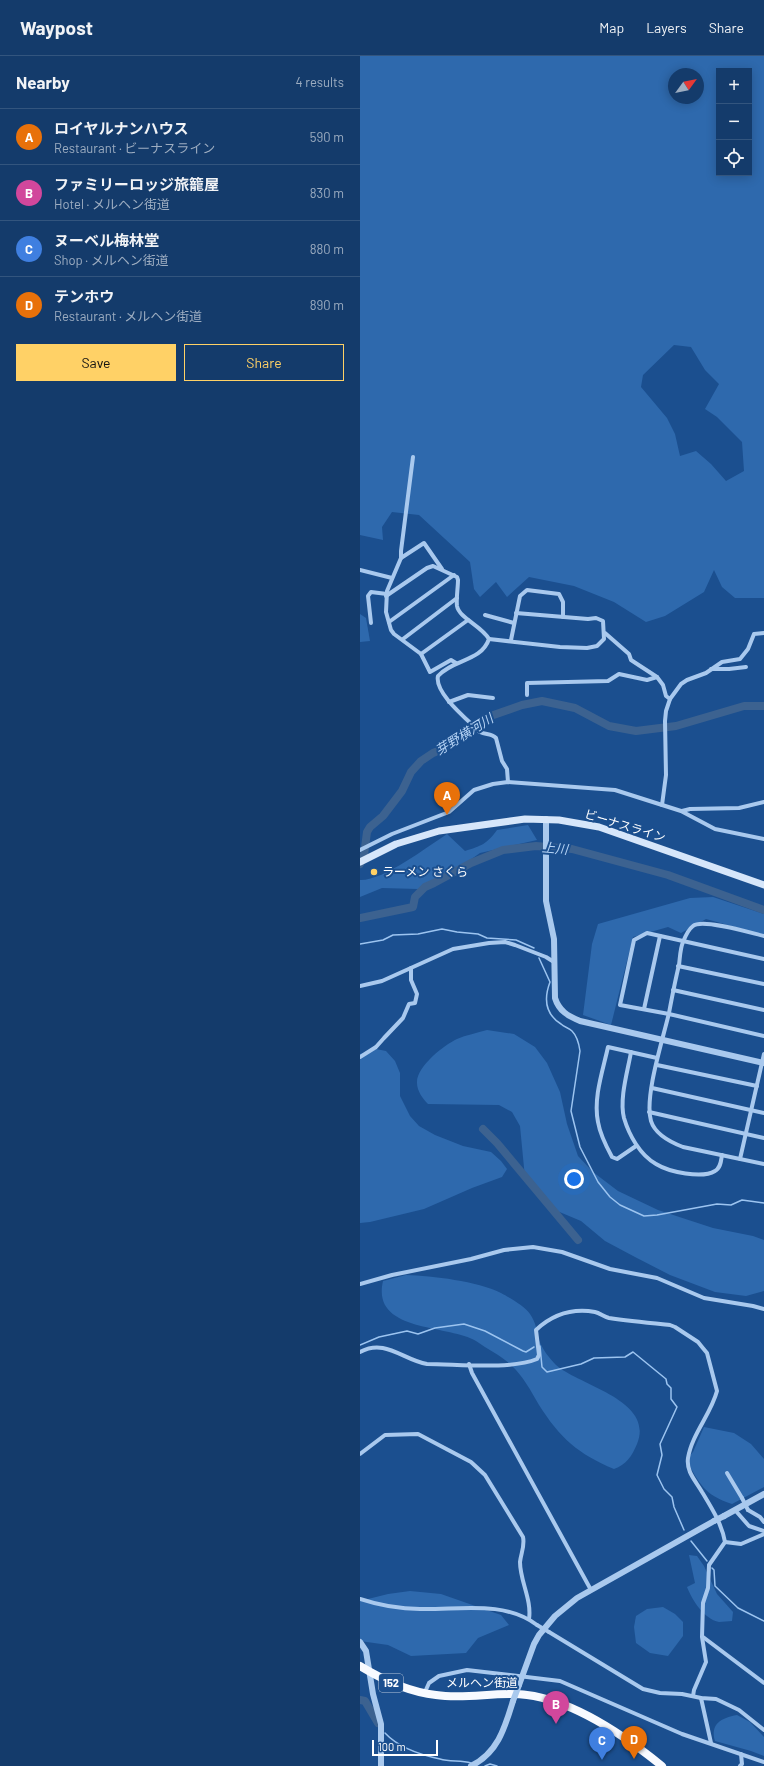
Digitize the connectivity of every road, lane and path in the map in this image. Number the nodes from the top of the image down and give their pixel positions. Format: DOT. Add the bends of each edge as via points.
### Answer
graph roads {
  1 [pos="413,456"];
  2 [pos="402,558"];
  3 [pos="442,569"];
  4 [pos="360,570"];
  5 [pos="454,575"];
  6 [pos="392,578"];
  7 [pos="386,595"];
  8 [pos="457,598"];
  9 [pos="516,613"];
  10 [pos="485,615"];
  11 [pos="563,617"];
  12 [pos="468,620"];
  13 [pos="389,622"];
  14 [pos="371,623"];
  15 [pos="514,623"];
  16 [pos="605,633"];
  17 [pos="764,633"];
  18 [pos="489,638"];
  19 [pos="403,639"];
  20 [pos="511,640"];
  21 [pos="421,654"];
  22 [pos="456,663"];
  23 [pos="746,667"];
  24 [pos="711,669"];
  25 [pos="657,677"];
  26 [pos="526,695"];
  27 [pos="493,698"];
  28 [pos="670,700"];
  29 [pos="449,702"];
  30 [pos="508,782"];
  31 [pos="764,802"];
  32 [pos="662,805"];
  33 [pos="681,811"];
  34 [pos="546,822"];
  35 [pos="392,834"];
  36 [pos="764,839"];
  37 [pos="396,844"];
  38 [pos="360,850"];
  39 [pos="360,862"];
  40 [pos="764,884"];
  41 [pos="660,936"];
  42 [pos="764,936"];
  43 [pos="683,942"];
  44 [pos="764,959"];
  45 [pos="554,962"];
  46 [pos="678,966"];
  47 [pos="411,968"];
  48 [pos="764,984"];
  49 [pos="360,986"];
  50 [pos="673,990"];
  51 [pos="644,1009"];
  52 [pos="764,1010"];
  53 [pos="668,1014"];
  54 [pos="764,1036"];
  55 [pos="662,1039"];
  56 [pos="631,1052"];
  57 [pos="764,1054"];
  58 [pos="360,1056"];
  59 [pos="657,1058"];
  60 [pos="763,1062"];
  61 [pos="657,1065"];
  62 [pos="757,1086"];
  63 [pos="652,1088"];
  64 [pos="751,1110"];
  65 [pos="649,1112"];
  66 [pos="764,1113"];
  67 [pos="746,1134"];
  68 [pos="764,1138"];
  69 [pos="636,1146"];
  70 [pos="722,1155"];
  71 [pos="740,1159"];
  72 [pos="764,1164"];
  73 [pos="360,1284"];
  74 [pos="764,1309"];
  75 [pos="360,1352"];
  76 [pos="469,1364"];
  77 [pos="360,1454"];
  78 [pos="727,1474"];
  79 [pos="764,1494"];
  80 [pos="735,1510"];
  81 [pos="764,1522"];
  82 [pos="764,1531"];
  83 [pos="764,1534"];
  84 [pos="725,1542"];
  85 [pos="591,1590"];
  86 [pos="360,1599"];
  87 [pos="529,1619"];
  88 [pos="702,1637"];
  89 [pos="360,1642"];
  90 [pos="360,1666"];
  91 [pos="370,1672"];
  92 [pos="522,1677"];
  93 [pos="764,1683"];
  94 [pos="425,1692"];
  95 [pos="693,1696"];
  96 [pos="701,1698"];
  97 [pos="764,1730"];
  98 [pos="711,1743"];
  99 [pos="741,1754"];
  100 [pos="764,1762"];
  101 [pos="381,1766"];
  102 [pos="471,1766"];
  103 [pos="662,1766"];
  104 [pos="740,1766"];
  1 -- 2 [label="street"];
  2 -- 3 [label="street" via="424,543"];
  2 -- 6 [label="street"];
  3 -- 5 [label="street"];
  3 -- 7 [label="street" via="433,566 427,568"];
  4 -- 6 [label="street"];
  5 -- 8 [label="street" via="458,580"];
  5 -- 13 [label="street"];
  6 -- 7 [label="street"];
  7 -- 13 [label="street"];
  7 -- 14 [label="street" via="371,592 368,596"];
  8 -- 12 [label="street" via="459,610"];
  8 -- 19 [label="street"];
  9 -- 11 [label="street"];
  9 -- 11 [label="street" via="520,596 527,590 534,590 559,594 563,602"];
  9 -- 15 [label="street"];
  10 -- 15 [label="street"];
  11 -- 16 [label="street" via="596,618 603,621"];
  12 -- 18 [label="street" via="486,632"];
  12 -- 21 [label="street"];
  13 -- 19 [label="street" via="394,634"];
  15 -- 20 [label="street"];
  16 -- 20 [label="street" via="604,639 597,646 587,648"];
  16 -- 25 [label="street" via="629,654 631,660"];
  17 -- 24 [label="street" via="754,634 745,655 740,659 722,662"];
  18 -- 20 [label="street"];
  18 -- 22 [label="street" via="481,653"];
  19 -- 21 [label="street"];
  21 -- 22 [label="street" via="430,672 451,660"];
  22 -- 29 [label="street" via="440,673 437,680"];
  23 -- 24 [label="street"];
  24 -- 28 [label="street" via="681,684"];
  25 -- 26 [label="street" via="647,680 619,674 608,681 527,683"];
  25 -- 28 [label="street"];
  27 -- 29 [label="street" via="468,695"];
  28 -- 32 [label="street" via="665,721 666,775"];
  29 -- 30 [label="street" via="480,732 494,735 507,769"];
  30 -- 32 [label="street" via="615,790"];
  30 -- 35 [label="street" via="474,790 449,812"];
  31 -- 33 [label="street" via="739,808"];
  32 -- 33 [label="street"];
  33 -- 36 [label="street" via="715,829"];
  34 -- 37 [label="main road, ビーナスライン" via="525,819 439,831"];
  34 -- 40 [label="main road, ビーナスライン" via="580,822 599,827"];
  34 -- 45 [label="street" via="546,901 554,939"];
  35 -- 37 [label="street"];
  35 -- 38 [label="street"];
  37 -- 39 [label="main road, ビーナスライン"];
  41 -- 43 [label="street"];
  41 -- 51 [label="street"];
  41 -- 51 [label="street" via="647,933 634,940 620,1005"];
  42 -- 43 [label="street" via="706,923 693,926"];
  43 -- 44 [label="street"];
  43 -- 46 [label="street"];
  45 -- 47 [label="street" via="505,942 453,949"];
  45 -- 55 [label="street" via="555,998 565,1014 580,1021"];
  46 -- 48 [label="street"];
  46 -- 50 [label="street"];
  47 -- 49 [label="street" via="382,981"];
  47 -- 58 [label="street" via="411,980 417,994 415,1002 409,1004 402,1018 376,1047"];
  50 -- 52 [label="street"];
  50 -- 53 [label="street"];
  51 -- 53 [label="street"];
  53 -- 54 [label="street"];
  53 -- 55 [label="street"];
  55 -- 59 [label="street"];
  55 -- 60 [label="street"];
  56 -- 59 [label="street"];
  56 -- 69 [label="street" via="622,1104 624,1118"];
  56 -- 69 [label="street" via="608,1047 597,1107 603,1139 612,1157 617,1159"];
  57 -- 60 [label="street"];
  59 -- 61 [label="street"];
  60 -- 62 [label="street"];
  61 -- 62 [label="street"];
  61 -- 63 [label="street"];
  62 -- 64 [label="street"];
  63 -- 64 [label="street"];
  63 -- 65 [label="street"];
  64 -- 66 [label="street"];
  64 -- 67 [label="street"];
  65 -- 67 [label="street"];
  65 -- 70 [label="street" via="656,1129 673,1143"];
  67 -- 68 [label="street"];
  67 -- 71 [label="street"];
  69 -- 70 [label="street" via="656,1164 684,1174 715,1171 720,1167"];
  70 -- 71 [label="street"];
  71 -- 72 [label="street"];
  73 -- 74 [label="street" via="504,1250 533,1247 562,1252 610,1269 657,1278 704,1298"];
  75 -- 76 [label="street" via="376,1346 388,1348 416,1362"];
  76 -- 84 [label="street" via="508,1365 537,1359 536,1330 555,1316 577,1310 595,1312 606,1317 670,1325 698,1342 707,1354 717,1391 691,1447 688,1469 723,1533"];
  76 -- 85 [label="street"];
  77 -- 87 [label="street" via="385,1435 418,1434 471,1462 485,1475 523,1537 520,1563 529,1604"];
  78 -- 81 [label="street, bridge" via="748,1510"];
  79 -- 80 [label="street"];
  80 -- 82 [label="street" via="749,1526"];
  80 -- 85 [label="street, bridge"];
  83 -- 84 [label="street" via="741,1544"];
  84 -- 88 [label="street" via="709,1565 708,1588 703,1603"];
  85 -- 92 [label="street" via="576,1598 539,1635"];
  86 -- 87 [label="street" via="380,1606 419,1609 496,1608 512,1611"];
  87 -- 95 [label="street, bridge" via="643,1689"];
  88 -- 93 [label="street"];
  88 -- 95 [label="street" via="706,1662"];
  89 -- 91 [label="street" via="366,1651"];
  90 -- 91 [label="highway, メルヘン街道 / 152"];
  91 -- 94 [label="highway, メルヘン街道 / 152" via="394,1684"];
  91 -- 101 [label="street" via="372,1694 381,1724"];
  92 -- 94 [label="street" via="467,1670 440,1676 429,1683"];
  92 -- 98 [label="street" via="560,1681 682,1734"];
  92 -- 102 [label="street, bridge" via="502,1734 491,1752"];
  94 -- 103 [label="highway, メルヘン街道 / 152" via="436,1695 528,1695 561,1704 583,1713 613,1731"];
  95 -- 96 [label="street"];
  96 -- 97 [label="street" via="716,1699 738,1710"];
  96 -- 98 [label="street"];
  98 -- 99 [label="street"];
  99 -- 100 [label="street"];
  99 -- 104 [label="street"];
}
